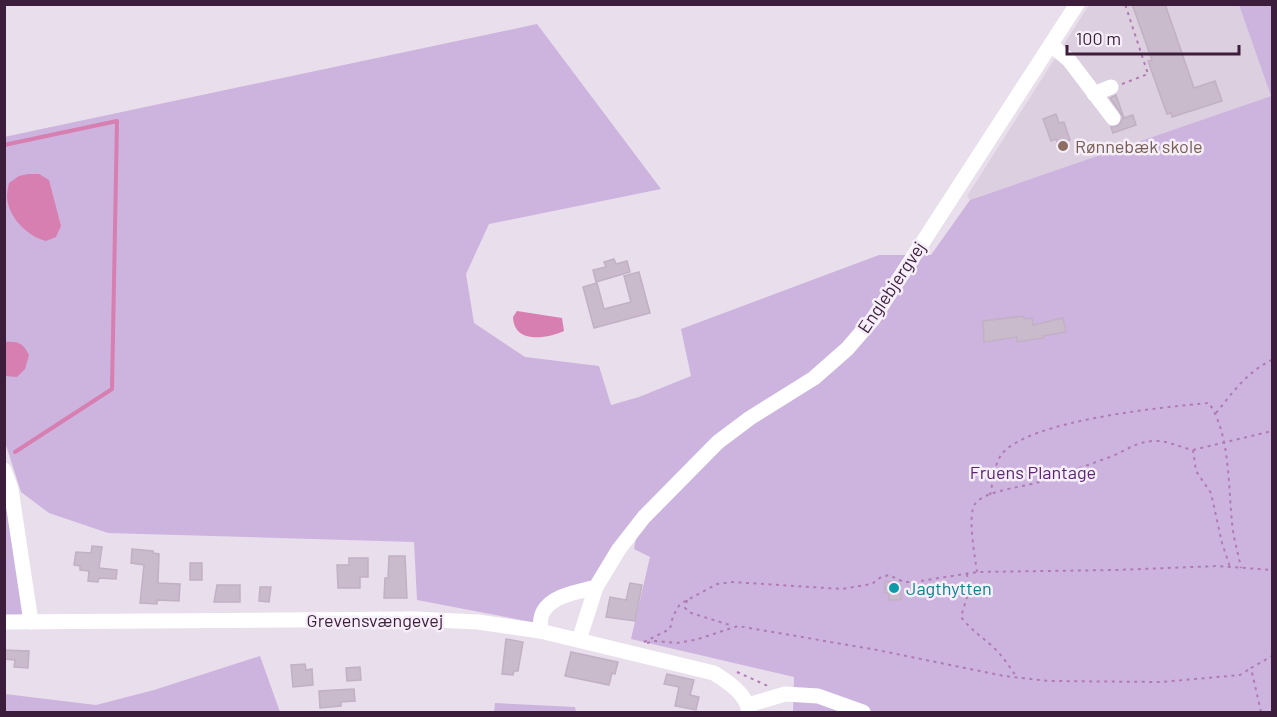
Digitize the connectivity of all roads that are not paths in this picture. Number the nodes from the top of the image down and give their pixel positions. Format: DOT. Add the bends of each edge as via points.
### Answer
graph roads {
  1 [pos="1077,4"];
  2 [pos="1051,45"];
  3 [pos="1111,87"];
  4 [pos="1094,94"];
  5 [pos="1113,118"];
  6 [pos="4,470"];
  7 [pos="596,587"];
  8 [pos="4,622"];
  9 [pos="31,622"];
  10 [pos="540,631"];
  11 [pos="579,640"];
  12 [pos="748,709"];
  13 [pos="863,712"];
  1 -- 2 [label="street, Englebjergvej"];
  2 -- 4 [label="street" via="1069,60"];
  2 -- 7 [label="street, Englebjergvej" via="873,319 814,378 750,418 710,451 644,517"];
  3 -- 4 [label="street"];
  4 -- 5 [label="street"];
  6 -- 9 [label="street" via="11,489"];
  7 -- 10 [label="street" via="552,601 542,612"];
  7 -- 11 [label="street, Englebjergvej"];
  8 -- 9 [label="street, Grevensvængevej"];
  9 -- 10 [label="street, Grevensvængevej" via="415,619 478,622"];
  10 -- 11 [label="street, Grevensvængevej"];
  11 -- 12 [label="street, Grevensvængevej" via="714,673 732,685"];
  12 -- 13 [label="street" via="785,694 818,696"];
}
